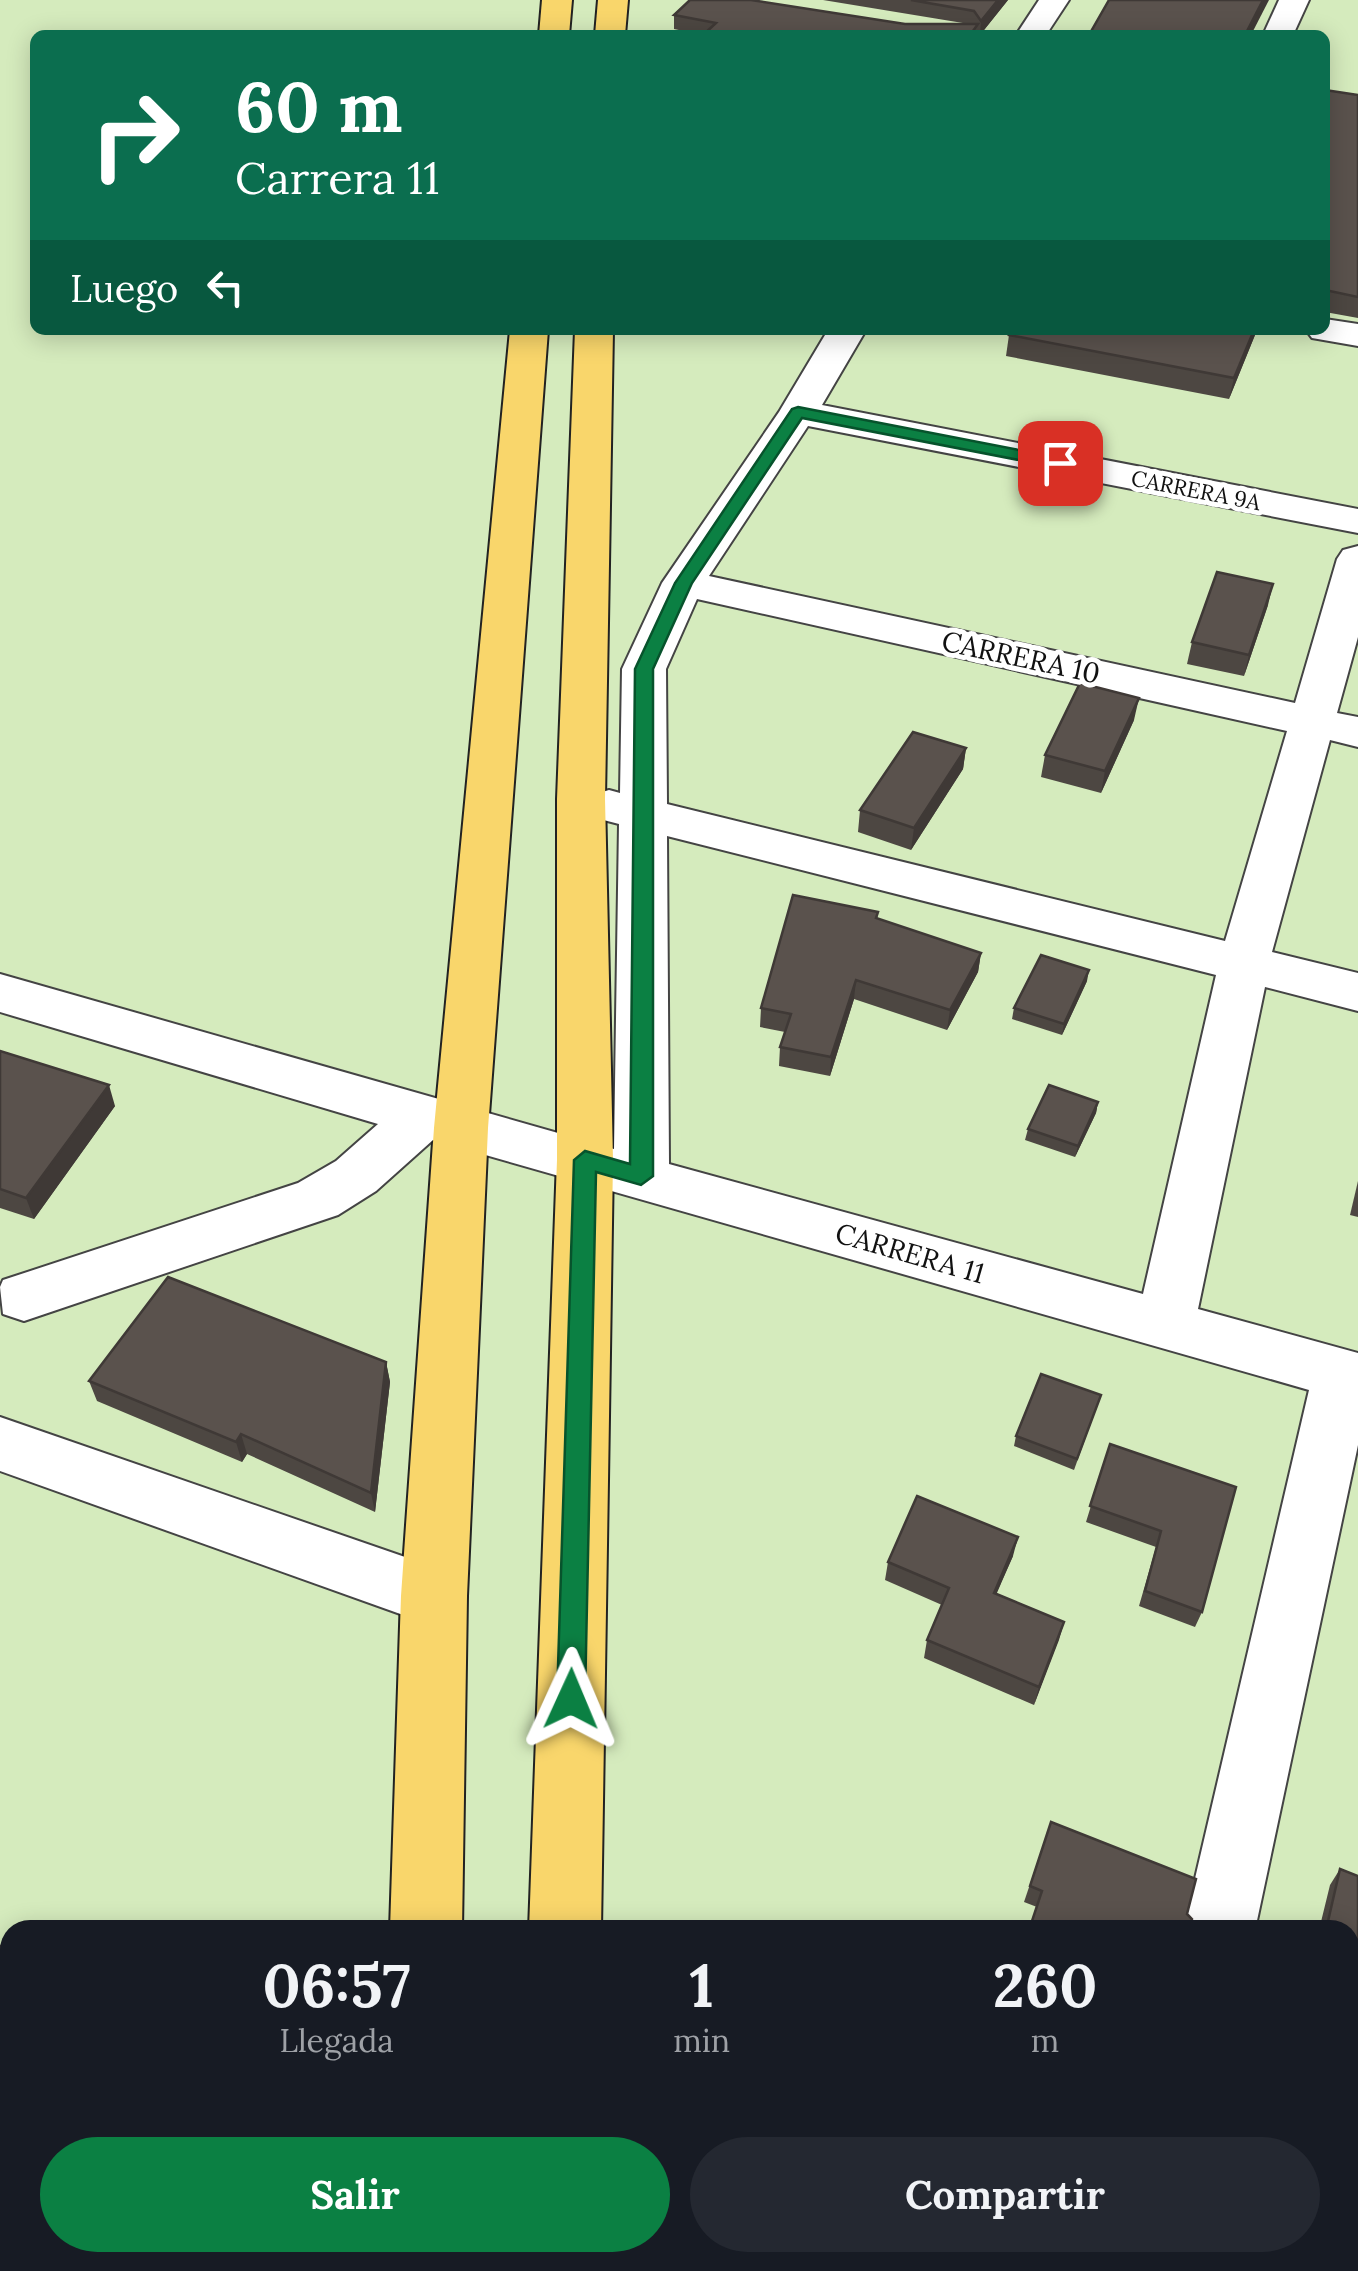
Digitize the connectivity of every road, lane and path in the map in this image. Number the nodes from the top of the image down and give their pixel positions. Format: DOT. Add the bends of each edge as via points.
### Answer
graph roads {
  1 [pos="557,0"];
  2 [pos="613,0"];
  3 [pos="1054,0"];
  4 [pos="1294,0"];
  5 [pos="554,30"];
  6 [pos="610,30"];
  7 [pos="1035,30"];
  8 [pos="1280,30"];
  9 [pos="1330,331"];
  10 [pos="528,335"];
  11 [pos="594,335"];
  12 [pos="844,335"];
  13 [pos="1358,335"];
  14 [pos="798,412"];
  15 [pos="1358,521"];
  16 [pos="1358,559"];
  17 [pos="684,583"];
  18 [pos="1335,727"];
  19 [pos="582,799"];
  20 [pos="642,814"];
  21 [pos="1244,963"];
  22 [pos="0,992"];
  23 [pos="1358,992"];
  24 [pos="442,1123"];
  25 [pos="585,1160"];
  26 [pos="641,1176"];
  27 [pos="24,1297"];
  28 [pos="1164,1325"];
  29 [pos="1350,1376"];
  30 [pos="0,1444"];
  31 [pos="434,1596"];
  32 [pos="426,1920"];
  33 [pos="564,1920"];
  34 [pos="1220,1920"];
  1 -- 5 [label="main road"];
  2 -- 6 [label="main road"];
  3 -- 7 [label="street"];
  4 -- 8 [label="street"];
  9 -- 13 [label="street"];
  10 -- 24 [label="main road"];
  11 -- 19 [label="main road"];
  12 -- 14 [label="street"];
  14 -- 15 [label="street, CARRERA 9A"];
  14 -- 17 [label="street"];
  16 -- 18 [label="street"];
  17 -- 18 [label="street, CARRERA 10"];
  17 -- 20 [label="street" via="644,669"];
  18 -- 21 [label="street"];
  19 -- 20 [label="street"];
  19 -- 25 [label="main road"];
  20 -- 21 [label="street"];
  20 -- 26 [label="street"];
  21 -- 23 [label="street"];
  21 -- 28 [label="street"];
  22 -- 24 [label="street, CARRERA 11"];
  24 -- 25 [label="street, CARRERA 11"];
  24 -- 27 [label="street" via="318,1198"];
  24 -- 31 [label="main road"];
  25 -- 26 [label="street, CARRERA 11"];
  25 -- 33 [label="main road"];
  26 -- 28 [label="street, CARRERA 11"];
  28 -- 29 [label="street, CARRERA 11"];
  29 -- 34 [label="street"];
  30 -- 31 [label="street"];
  31 -- 32 [label="main road"];
}
